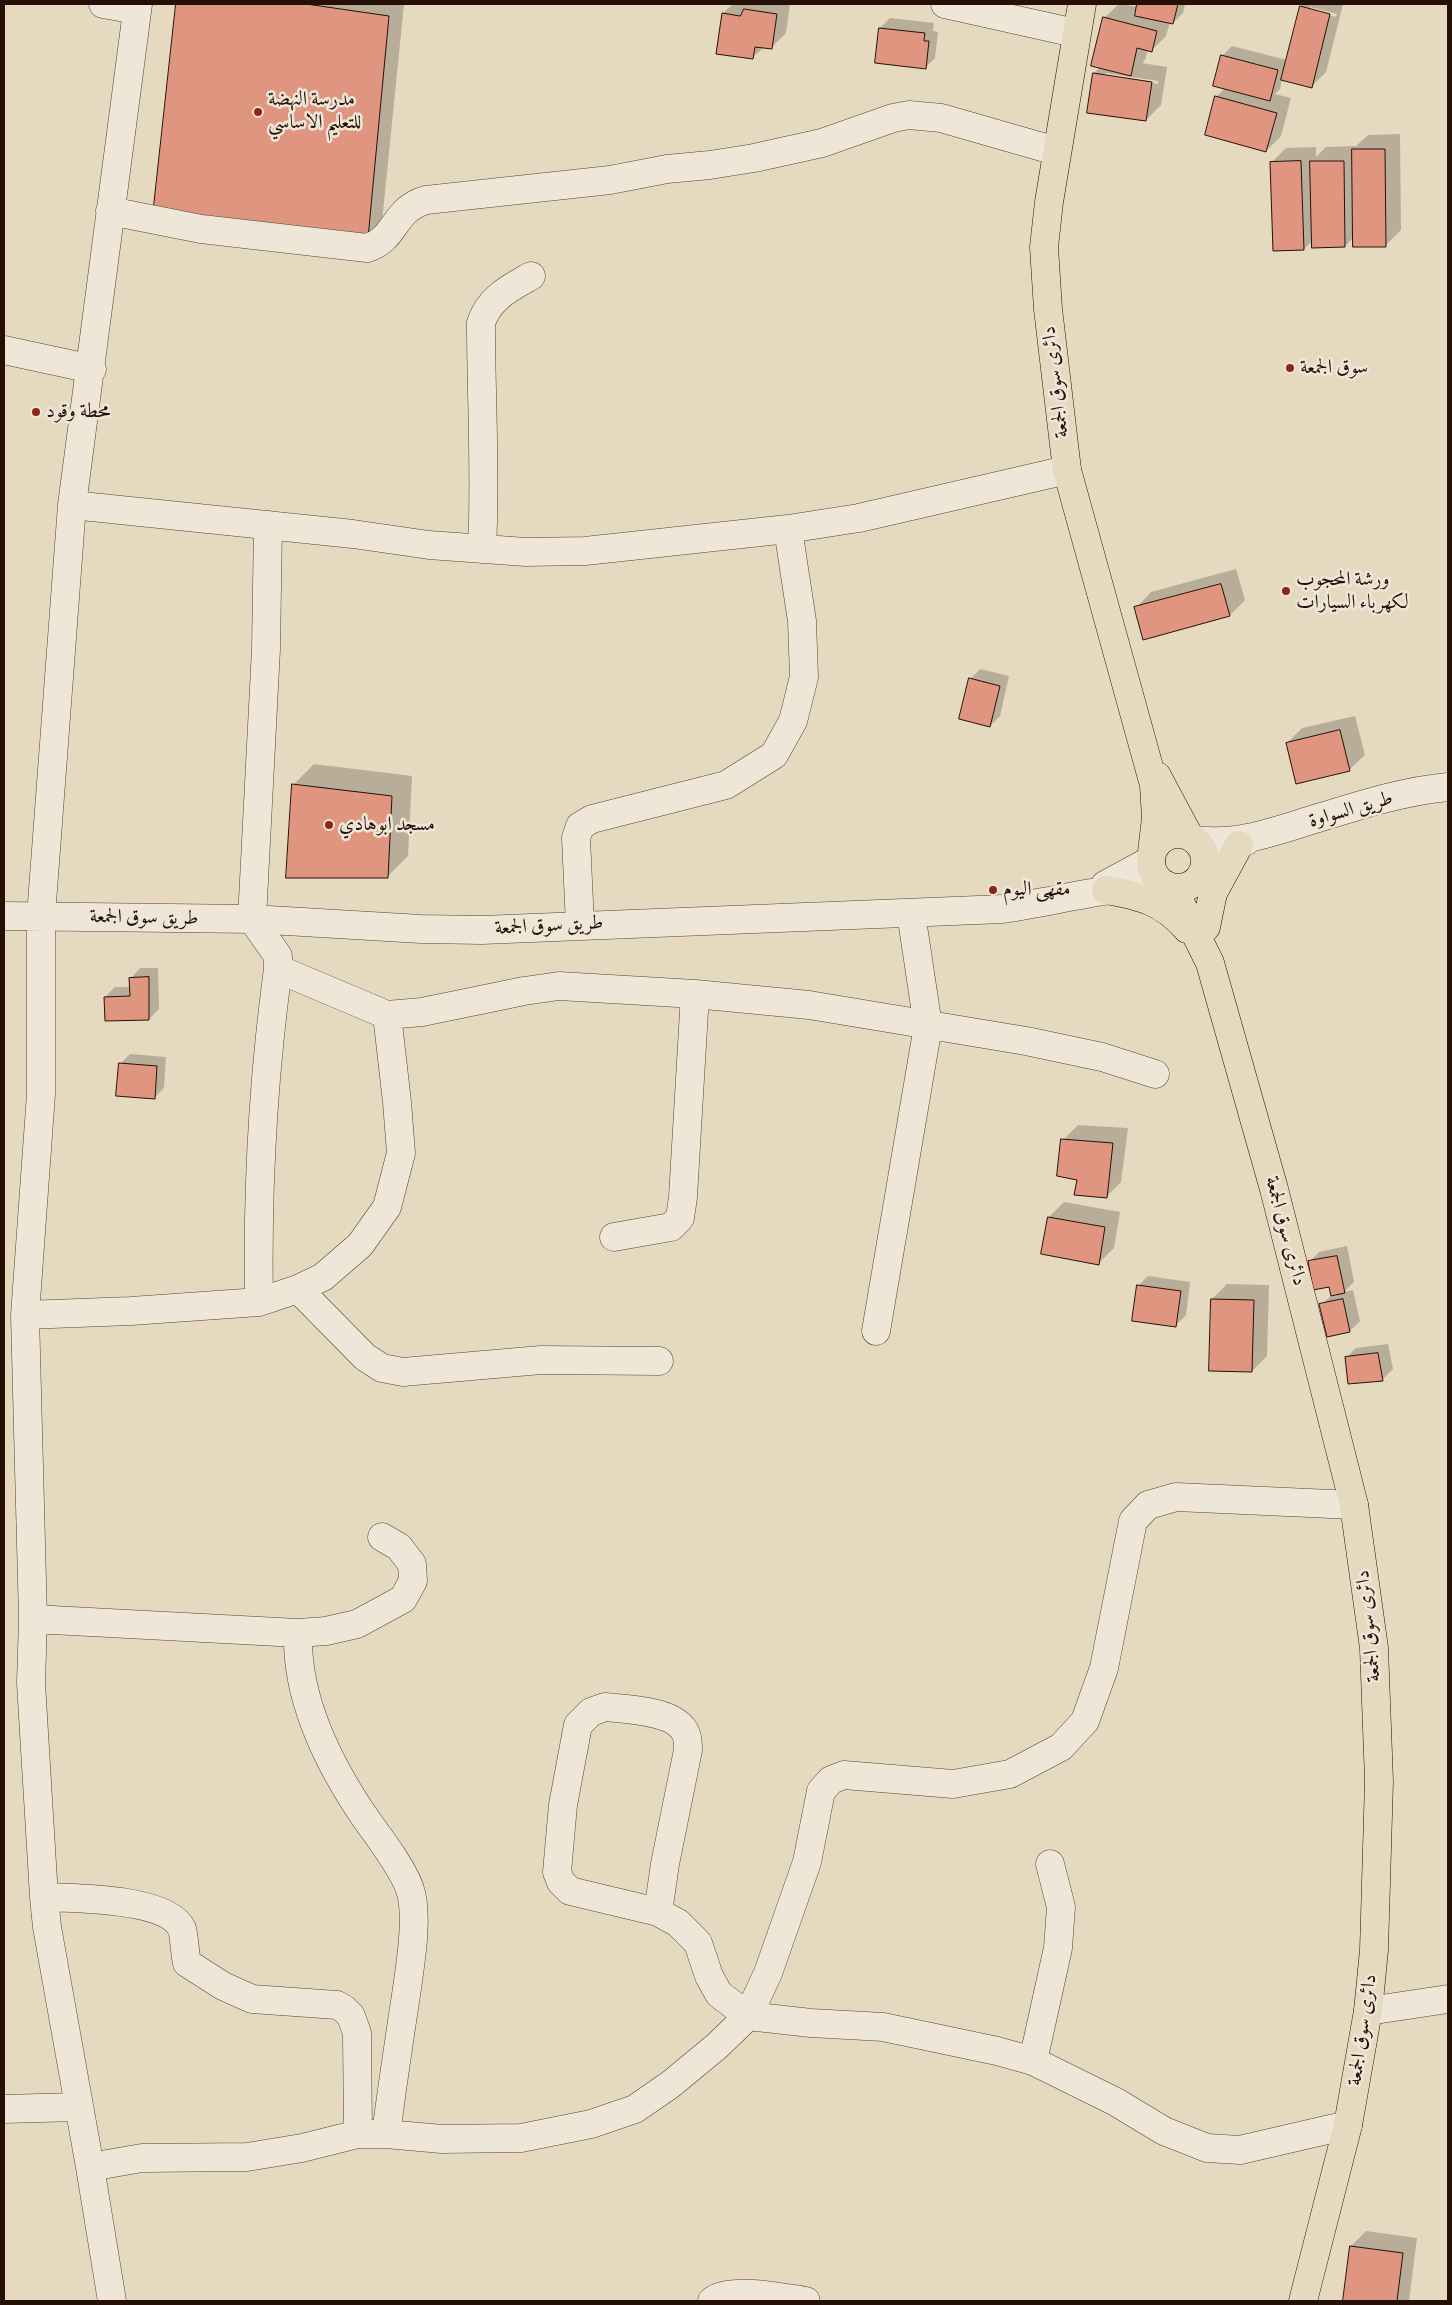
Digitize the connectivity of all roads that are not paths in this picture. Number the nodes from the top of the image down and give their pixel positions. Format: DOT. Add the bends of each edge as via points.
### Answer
graph roads {
  1 [pos="102,4"];
  2 [pos="945,4"];
  3 [pos="1082,4"];
  4 [pos="137,7"];
  5 [pos="1075,33"];
  6 [pos="1056,151"];
  7 [pos="110,211"];
  8 [pos="531,276"];
  9 [pos="4,350"];
  10 [pos="92,369"];
  11 [pos="1067,470"];
  12 [pos="72,505"];
  13 [pos="268,525"];
  14 [pos="788,529"];
  15 [pos="482,550"];
  16 [pos="1146,752"];
  17 [pos="1448,787"];
  18 [pos="1193,838"];
  19 [pos="1246,841"];
  20 [pos="1152,856"];
  21 [pos="1202,875"];
  22 [pos="1170,887"];
  23 [pos="1099,892"];
  24 [pos="911,913"];
  25 [pos="4,916"];
  26 [pos="41,916"];
  27 [pos="252,920"];
  28 [pos="580,926"];
  29 [pos="1206,927"];
  30 [pos="1209,959"];
  31 [pos="278,969"];
  32 [pos="695,994"];
  33 [pos="387,1015"];
  34 [pos="928,1026"];
  35 [pos="1155,1074"];
  36 [pos="614,1236"];
  37 [pos="298,1289"];
  38 [pos="259,1302"];
  39 [pos="25,1315"];
  40 [pos="876,1331"];
  41 [pos="15,1351"];
  42 [pos="659,1361"];
  43 [pos="1354,1505"];
  44 [pos="382,1537"];
  45 [pos="33,1619"];
  46 [pos="298,1634"];
  47 [pos="1050,1864"];
  48 [pos="44,1897"];
  49 [pos="658,1912"];
  50 [pos="1448,1999"];
  51 [pos="1368,2011"];
  52 [pos="748,2016"];
  53 [pos="1033,2062"];
  54 [pos="78,2107"];
  55 [pos="4,2109"];
  56 [pos="1348,2125"];
  57 [pos="358,2134"];
  58 [pos="386,2134"];
  59 [pos="90,2167"];
  60 [pos="112,2301"];
  61 [pos="712,2301"];
  62 [pos="806,2301"];
  63 [pos="1303,2301"];
  1 -- 4 [label="street"];
  2 -- 5 [label="street"];
  3 -- 5 [label="main road, دائرى سوق الجمعة"];
  4 -- 7 [label="street"];
  5 -- 6 [label="main road, دائرى سوق الجمعة"];
  6 -- 7 [label="street" via="941,118 909,115 822,143 746,159 610,180 426,200 408,208 385,238 376,246 367,248 201,229"];
  6 -- 11 [label="main road, دائرى سوق الجمعة" via="1044,247"];
  7 -- 10 [label="street"];
  8 -- 15 [label="street" via="502,293 484,312 481,323"];
  9 -- 10 [label="street"];
  10 -- 12 [label="street"];
  11 -- 14 [label="street" via="859,518"];
  11 -- 16 [label="main road, دائرى سوق الجمعة"];
  12 -- 13 [label="street"];
  12 -- 26 [label="street"];
  13 -- 15 [label="street"];
  13 -- 27 [label="street" via="266,649"];
  14 -- 15 [label="street" via="585,551"];
  14 -- 28 [label="street" via="802,621 804,677 793,721 774,755 726,785 592,819 580,826 576,838"];
  16 -- 18 [label="main road"];
  16 -- 20 [label="main road" via="1154,785 1156,818"];
  17 -- 19 [label="street, طريق السواوة" via="1384,799"];
  18 -- 19 [label="street"];
  18 -- 20 [label="main road" via="1182,834 1167,836"];
  18 -- 21 [label="main road" via="1205,854"];
  19 -- 21 [label="street" via="1227,851"];
  19 -- 29 [label="main road" via="1213,893"];
  20 -- 22 [label="main road" via="1155,875"];
  20 -- 23 [label="street"];
  21 -- 22 [label="main road" via="1188,887"];
  21 -- 29 [label="main road"];
  22 -- 23 [label="street, طريق سوق الجمعة" via="1135,886"];
  22 -- 30 [label="main road"];
  23 -- 24 [label="street, طريق سوق الجمعة" via="1003,909"];
  23 -- 30 [label="main road" via="1130,894 1164,908 1179,919"];
  24 -- 28 [label="street, طريق سوق الجمعة"];
  24 -- 34 [label="street"];
  25 -- 26 [label="street, طريق سوق الجمعة"];
  26 -- 27 [label="street, طريق سوق الجمعة"];
  26 -- 39 [label="street" via="41,1094"];
  27 -- 28 [label="street, طريق سوق الجمعة" via="421,929"];
  27 -- 31 [label="street" via="278,956"];
  29 -- 30 [label="main road"];
  30 -- 43 [label="main road, دائرى سوق الجمعة" via="1274,1189"];
  31 -- 33 [label="street"];
  31 -- 38 [label="street" via="258,1222"];
  32 -- 33 [label="street" via="559,986 422,1012"];
  32 -- 34 [label="street" via="809,1005"];
  32 -- 36 [label="street" via="680,1218 671,1227"];
  33 -- 37 [label="street" via="400,1153 387,1207 360,1245 323,1277"];
  34 -- 35 [label="street" via="1026,1041 1092,1055"];
  34 -- 40 [label="street"];
  37 -- 38 [label="street"];
  37 -- 42 [label="street" via="365,1357 382,1368 403,1372 541,1360"];
  38 -- 39 [label="street"];
  39 -- 41 [label="street"];
  41 -- 45 [label="street"];
  43 -- 51 [label="main road, دائرى سوق الجمعة" via="1374,1648 1379,1781 1374,1950"];
  43 -- 52 [label="street" via="1176,1497 1148,1505 1133,1521 1104,1668 1085,1721 1061,1747 1010,1774 953,1784 844,1775 831,1780 821,1791 807,1862 768,1974"];
  44 -- 46 [label="street" via="398,1547 412,1564 412,1582 403,1598 357,1624"];
  45 -- 46 [label="street"];
  45 -- 48 [label="street" via="31,1683"];
  46 -- 58 [label="street" via="301,1682 326,1753 346,1790 392,1856 411,1892 410,1961"];
  47 -- 53 [label="street" via="1061,1908 1058,1948"];
  48 -- 54 [label="street"];
  48 -- 57 [label="street" via="96,1899 154,1909 175,1920 183,1930 187,1963 223,1986 252,1999 344,2009 351,2016 357,2033"];
  49 -- 49 [label="street" via="688,1750 686,1733 677,1724 654,1712 605,1707 592,1712 578,1725 563,1805 557,1872 570,1891"];
  49 -- 52 [label="street" via="678,1923 698,1943 719,1994"];
  50 -- 51 [label="street"];
  51 -- 56 [label="main road, دائرى سوق الجمعة"];
  52 -- 53 [label="street" via="883,2027 998,2051"];
  52 -- 58 [label="street" via="671,2084 635,2109 591,2124 521,2138 442,2139"];
  53 -- 56 [label="street" via="1116,2102 1164,2131 1207,2148 1240,2150"];
  54 -- 55 [label="street"];
  54 -- 59 [label="street"];
  56 -- 63 [label="main road, دائرى سوق الجمعة"];
  57 -- 58 [label="street"];
  57 -- 59 [label="street" via="247,2157 142,2158"];
  59 -- 60 [label="street"];
  61 -- 62 [label="street" via="729,2295 757,2294"];
}
